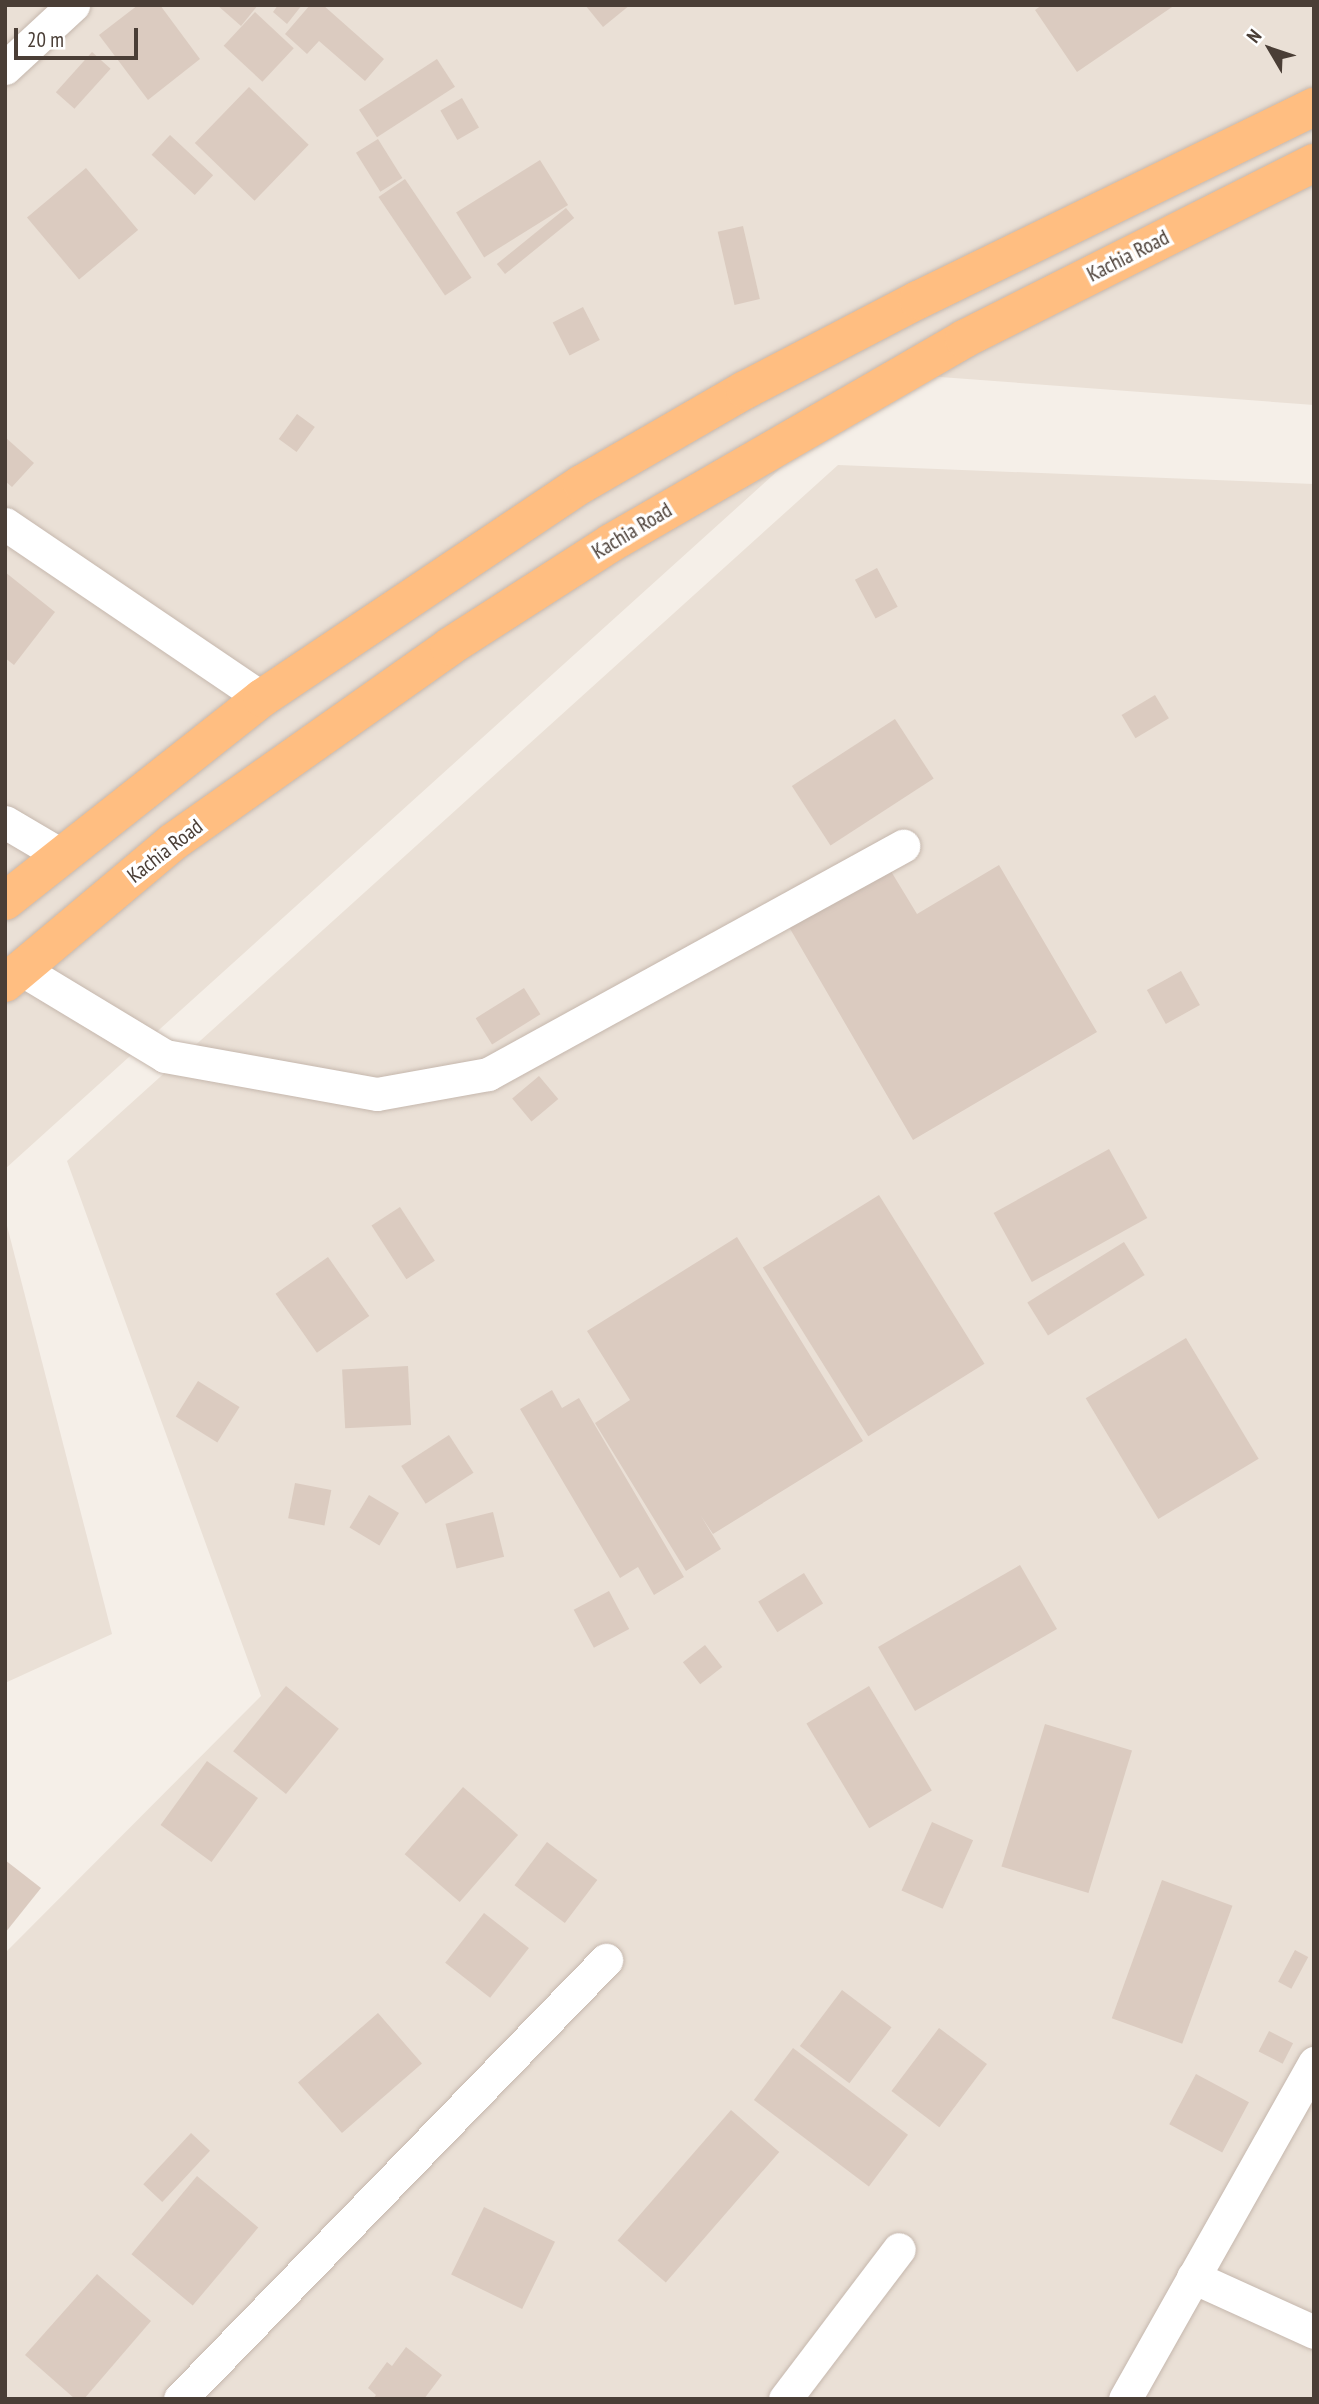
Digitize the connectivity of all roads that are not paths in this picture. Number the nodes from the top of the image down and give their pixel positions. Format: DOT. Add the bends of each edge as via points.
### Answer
graph roads {
  1 [pos="73,5"];
  2 [pos="5,68"];
  3 [pos="1314,107"];
  4 [pos="1314,163"];
  5 [pos="5,524"];
  6 [pos="262,698"];
  7 [pos="5,822"];
  8 [pos="903,846"];
  9 [pos="61,855"];
  10 [pos="5,901"];
  11 [pos="13,976"];
  12 [pos="606,1960"];
  13 [pos="1314,2063"];
  14 [pos="899,2249"];
  15 [pos="1193,2277"];
  16 [pos="1314,2332"];
  17 [pos="180,2399"];
  18 [pos="785,2399"];
  19 [pos="1125,2399"];
  1 -- 2 [label="street"];
  3 -- 6 [label="highway" via="918,300 745,390 582,484"];
  4 -- 11 [label="highway, Kachia Road" via="964,339 611,543 449,647 173,842"];
  5 -- 6 [label="street"];
  6 -- 9 [label="highway"];
  7 -- 9 [label="street"];
  8 -- 11 [label="street" via="488,1074 377,1094 165,1056"];
  9 -- 10 [label="highway"];
  12 -- 17 [label="street"];
  13 -- 15 [label="street"];
  14 -- 18 [label="street"];
  15 -- 16 [label="street"];
  15 -- 19 [label="street"];
}
